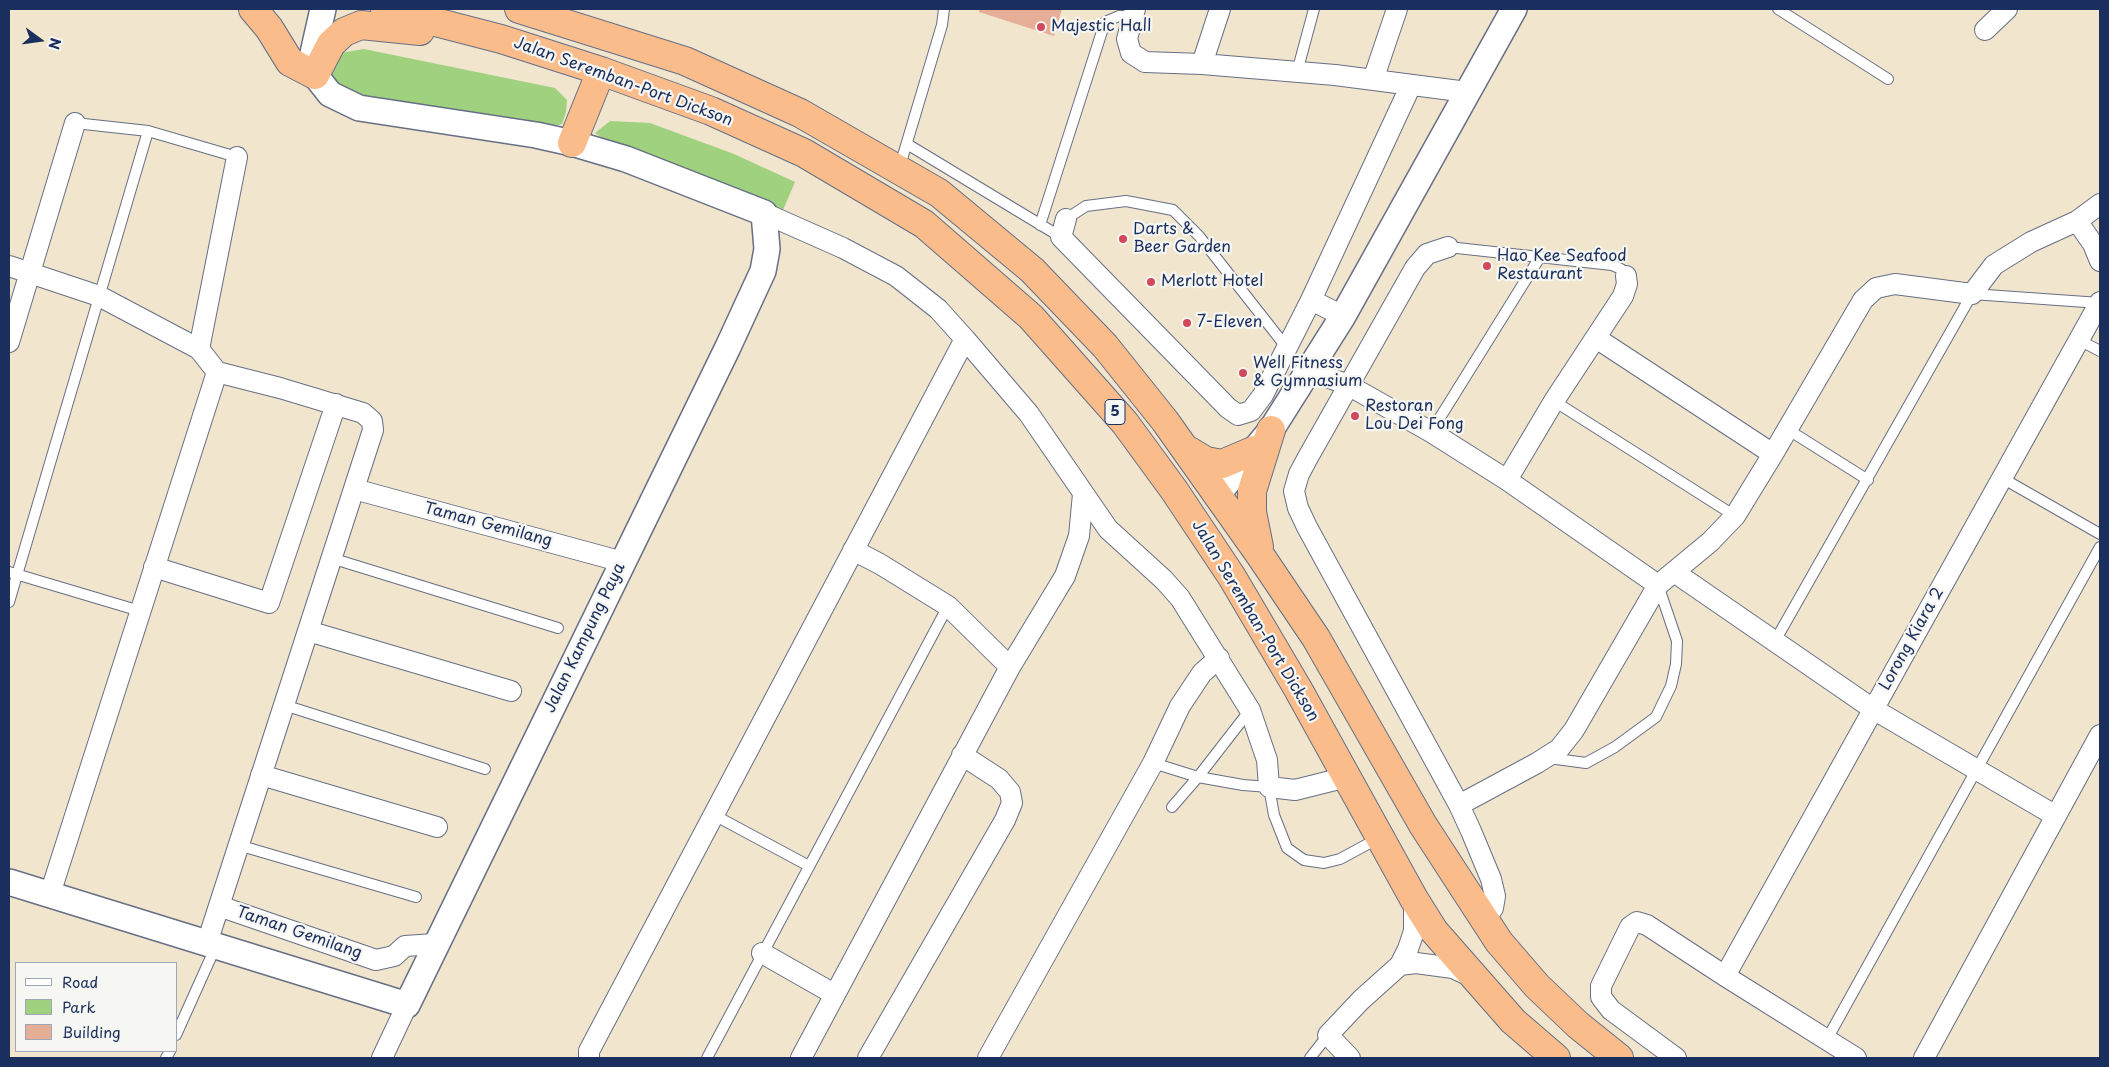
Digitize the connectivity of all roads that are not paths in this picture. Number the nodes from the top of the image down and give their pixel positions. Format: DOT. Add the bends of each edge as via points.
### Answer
graph roads {
  1 [pos="253,9"];
  2 [pos="323,9"];
  3 [pos="385,9"];
  4 [pos="519,9"];
  5 [pos="944,9"];
  6 [pos="1220,9"];
  7 [pos="1314,9"];
  8 [pos="1397,9"];
  9 [pos="1514,9"];
  10 [pos="1778,9"];
  11 [pos="2007,9"];
  12 [pos="1127,12"];
  13 [pos="447,24"];
  14 [pos="1985,30"];
  15 [pos="1202,64"];
  16 [pos="601,71"];
  17 [pos="1297,72"];
  18 [pos="315,75"];
  19 [pos="1888,79"];
  20 [pos="1373,80"];
  21 [pos="1411,85"];
  22 [pos="1467,92"];
  23 [pos="75,123"];
  24 [pos="148,131"];
  25 [pos="572,143"];
  26 [pos="907,144"];
  27 [pos="237,157"];
  28 [pos="899,170"];
  29 [pos="2100,204"];
  30 [pos="764,212"];
  31 [pos="2077,221"];
  32 [pos="1040,225"];
  33 [pos="1063,228"];
  34 [pos="1448,247"];
  35 [pos="1540,257"];
  36 [pos="2100,261"];
  37 [pos="9,266"];
  38 [pos="29,272"];
  39 [pos="1626,276"];
  40 [pos="1972,294"];
  41 [pos="99,296"];
  42 [pos="1311,300"];
  43 [pos="2100,302"];
  44 [pos="1343,316"];
  45 [pos="1596,338"];
  46 [pos="965,339"];
  47 [pos="2079,340"];
  48 [pos="9,342"];
  49 [pos="1287,348"];
  50 [pos="199,350"];
  51 [pos="2100,351"];
  52 [pos="1309,370"];
  53 [pos="217,372"];
  54 [pos="1348,385"];
  55 [pos="1554,401"];
  56 [pos="336,404"];
  57 [pos="1787,429"];
  58 [pos="1432,432"];
  59 [pos="1263,440"];
  60 [pos="1184,448"];
  61 [pos="1773,454"];
  62 [pos="2002,478"];
  63 [pos="1508,480"];
  64 [pos="1868,480"];
  65 [pos="354,489"];
  66 [pos="1083,494"];
  67 [pos="1217,494"];
  68 [pos="1734,516"];
  69 [pos="2100,534"];
  70 [pos="2100,547"];
  71 [pos="853,550"];
  72 [pos="1260,555"];
  73 [pos="331,558"];
  74 [pos="623,562"];
  75 [pos="154,567"];
  76 [pos="1674,572"];
  77 [pos="13,573"];
  78 [pos="1658,585"];
  79 [pos="9,602"];
  80 [pos="948,606"];
  81 [pos="140,611"];
  82 [pos="558,628"];
  83 [pos="308,631"];
  84 [pos="1775,641"];
  85 [pos="1219,658"];
  86 [pos="1010,667"];
  87 [pos="1298,689"];
  88 [pos="511,691"];
  89 [pos="284,705"];
  90 [pos="1873,709"];
  91 [pos="1250,710"];
  92 [pos="2100,735"];
  93 [pos="962,755"];
  94 [pos="1546,758"];
  95 [pos="1152,763"];
  96 [pos="485,769"];
  97 [pos="1976,770"];
  98 [pos="261,775"];
  99 [pos="1198,777"];
  100 [pos="1347,777"];
  101 [pos="1269,787"];
  102 [pos="1459,805"];
  103 [pos="1172,807"];
  104 [pos="714,816"];
  105 [pos="2056,816"];
  106 [pos="437,827"];
  107 [pos="1380,838"];
  108 [pos="238,845"];
  109 [pos="809,866"];
  110 [pos="9,882"];
  111 [pos="50,894"];
  112 [pos="416,897"];
  113 [pos="1414,899"];
  114 [pos="219,906"];
  115 [pos="1484,921"];
  116 [pos="212,944"];
  117 [pos="435,944"];
  118 [pos="762,953"];
  119 [pos="1400,965"];
  120 [pos="1725,976"];
  121 [pos="1476,979"];
  122 [pos="834,994"];
  123 [pos="407,1005"];
  124 [pos="178,1030"];
  125 [pos="1328,1035"];
  126 [pos="1826,1040"];
  127 [pos="382,1058"];
  128 [pos="589,1058"];
  129 [pos="707,1058"];
  130 [pos="801,1058"];
  131 [pos="868,1058"];
  132 [pos="988,1058"];
  133 [pos="1310,1058"];
  134 [pos="1350,1058"];
  135 [pos="1556,1058"];
  136 [pos="1619,1058"];
  137 [pos="1676,1058"];
  138 [pos="1856,1058"];
  139 [pos="1924,1058"];
  1 -- 18 [label="highway" via="290,62"];
  2 -- 18 [label="street" via="313,53"];
  3 -- 13 [label="highway, Jalan Seremban-Port Dickson / 5"];
  4 -- 28 [label="highway, Jalan Seremban-Port Dickson / 5" via="685,61 800,113"];
  5 -- 26 [label="lane"];
  6 -- 15 [label="street"];
  7 -- 17 [label="lane"];
  8 -- 20 [label="street"];
  9 -- 22 [label="street"];
  10 -- 19 [label="lane"];
  11 -- 14 [label="street"];
  12 -- 15 [label="street" via="1127,39 1131,53 1145,62"];
  12 -- 32 [label="lane" via="1105,22"];
  13 -- 16 [label="highway, Jalan Seremban-Port Dickson / 5"];
  13 -- 18 [label="highway" via="424,31 362,25 344,32 331,44"];
  15 -- 17 [label="street"];
  16 -- 25 [label="highway"];
  16 -- 87 [label="highway, Jalan Seremban-Port Dickson / 5" via="711,111 804,153 924,224 1031,317 1125,423 1174,490 1232,577"];
  17 -- 20 [label="street"];
  18 -- 25 [label="street" via="330,94 359,108"];
  20 -- 21 [label="street"];
  21 -- 22 [label="street"];
  21 -- 42 [label="street"];
  22 -- 44 [label="street"];
  23 -- 24 [label="lane"];
  23 -- 38 [label="street"];
  24 -- 27 [label="lane"];
  24 -- 41 [label="lane"];
  25 -- 30 [label="street" via="626,159"];
  26 -- 28 [label="lane"];
  26 -- 32 [label="lane"];
  27 -- 50 [label="street"];
  28 -- 60 [label="highway, Jalan Seremban-Port Dickson / 5" via="939,193 1032,270 1106,346"];
  29 -- 31 [label="street"];
  30 -- 46 [label="street" via="896,276 938,309"];
  30 -- 74 [label="street, Jalan Kampung Paya" via="767,249 763,271"];
  31 -- 36 [label="street"];
  31 -- 40 [label="street" via="2031,242 1994,265"];
  32 -- 33 [label="lane"];
  33 -- 49 [label="lane" via="1086,206 1126,202 1173,210 1199,236"];
  33 -- 49 [label="street" via="1228,408 1238,415 1251,411 1263,395"];
  34 -- 35 [label="lane"];
  34 -- 54 [label="street" via="1427,254 1414,268"];
  35 -- 39 [label="lane" via="1612,265"];
  35 -- 58 [label="lane"];
  37 -- 38 [label="street"];
  38 -- 41 [label="street"];
  38 -- 48 [label="street"];
  39 -- 45 [label="street" via="1623,296"];
  40 -- 43 [label="lane"];
  40 -- 57 [label="street" via="1896,284 1876,288 1863,300"];
  40 -- 64 [label="lane"];
  41 -- 50 [label="street"];
  41 -- 77 [label="lane"];
  42 -- 44 [label="street"];
  42 -- 49 [label="street"];
  43 -- 47 [label="street, Lorong Kiara 2"];
  44 -- 52 [label="street"];
  45 -- 55 [label="street"];
  45 -- 61 [label="street"];
  46 -- 66 [label="street" via="1029,414"];
  46 -- 71 [label="street"];
  47 -- 51 [label="lane"];
  47 -- 62 [label="street, Lorong Kiara 2"];
  50 -- 53 [label="street"];
  52 -- 54 [label="street"];
  52 -- 59 [label="street"];
  53 -- 56 [label="street"];
  53 -- 75 [label="street"];
  54 -- 58 [label="street"];
  54 -- 102 [label="street" via="1299,474 1294,491 1298,508"];
  55 -- 63 [label="street"];
  55 -- 68 [label="lane"];
  56 -- 65 [label="street" via="362,412 372,421 373,430"];
  56 -- 75 [label="street" via="269,603"];
  57 -- 61 [label="street"];
  57 -- 64 [label="lane"];
  58 -- 63 [label="street"];
  59 -- 60 [label="highway" via="1222,464 1206,461"];
  59 -- 67 [label="street"];
  59 -- 72 [label="highway" via="1252,491 1252,512"];
  60 -- 67 [label="highway, Jalan Seremban-Port Dickson / 5"];
  61 -- 68 [label="street"];
  62 -- 69 [label="lane"];
  62 -- 90 [label="street, Lorong Kiara 2"];
  63 -- 78 [label="street"];
  64 -- 84 [label="lane"];
  65 -- 73 [label="street"];
  65 -- 74 [label="street, Taman Gemilang"];
  66 -- 85 [label="street" via="1108,529 1180,598"];
  66 -- 86 [label="street" via="1079,536 1065,576"];
  67 -- 72 [label="highway, Jalan Seremban-Port Dickson / 5"];
  67 -- 87 [label="highway" via="1213,507 1216,524 1295,662"];
  68 -- 76 [label="street" via="1710,542"];
  70 -- 97 [label="lane"];
  71 -- 80 [label="street"];
  71 -- 104 [label="street"];
  72 -- 115 [label="highway, Jalan Seremban-Port Dickson / 5" via="1316,638 1423,826"];
  73 -- 82 [label="lane"];
  73 -- 83 [label="street"];
  74 -- 117 [label="street, Jalan Kampung Paya"];
  75 -- 81 [label="street"];
  76 -- 78 [label="street"];
  76 -- 84 [label="street"];
  77 -- 79 [label="lane"];
  77 -- 81 [label="lane"];
  78 -- 94 [label="street" via="1574,730 1559,749"];
  78 -- 94 [label="lane" via="1677,641 1671,686 1656,717 1615,747 1586,763"];
  80 -- 86 [label="street"];
  80 -- 109 [label="lane"];
  81 -- 111 [label="street"];
  83 -- 88 [label="street"];
  83 -- 89 [label="street"];
  84 -- 90 [label="street"];
  85 -- 91 [label="street"];
  85 -- 95 [label="street" via="1202,673 1180,706"];
  86 -- 93 [label="street"];
  87 -- 100 [label="highway, Jalan Seremban-Port Dickson / 5"];
  89 -- 96 [label="lane"];
  89 -- 98 [label="street"];
  90 -- 97 [label="street"];
  90 -- 120 [label="street, Lorong Kiara 2"];
  91 -- 99 [label="lane"];
  91 -- 101 [label="street" via="1267,760"];
  92 -- 105 [label="street"];
  93 -- 122 [label="street"];
  93 -- 131 [label="street" via="999,780 1010,792 1012,803"];
  94 -- 102 [label="street"];
  95 -- 99 [label="lane"];
  95 -- 132 [label="street"];
  97 -- 105 [label="street"];
  97 -- 126 [label="lane"];
  98 -- 106 [label="street"];
  98 -- 108 [label="street"];
  99 -- 101 [label="lane"];
  99 -- 103 [label="lane"];
  100 -- 101 [label="street" via="1295,790"];
  100 -- 107 [label="highway, Jalan Seremban-Port Dickson / 5"];
  101 -- 107 [label="lane" via="1274,815 1287,848 1304,860 1324,863 1340,859"];
  102 -- 115 [label="street" via="1491,879 1495,896 1493,908"];
  104 -- 109 [label="lane"];
  104 -- 128 [label="street" via="589,1051"];
  105 -- 139 [label="street"];
  107 -- 113 [label="highway, Jalan Seremban-Port Dickson / 5"];
  108 -- 112 [label="lane"];
  108 -- 114 [label="street"];
  109 -- 118 [label="lane"];
  110 -- 111 [label="street"];
  111 -- 116 [label="street"];
  113 -- 119 [label="street" via="1414,931"];
  113 -- 121 [label="highway, Jalan Seremban-Port Dickson / 5" via="1434,931"];
  114 -- 116 [label="street"];
  114 -- 117 [label="street, Taman Gemilang" via="376,960 394,956 405,946"];
  115 -- 136 [label="highway, Jalan Seremban-Port Dickson / 5" via="1537,986"];
  116 -- 123 [label="street"];
  116 -- 124 [label="lane"];
  117 -- 123 [label="street, Jalan Kampung Paya"];
  118 -- 122 [label="street"];
  118 -- 129 [label="lane"];
  119 -- 121 [label="street" via="1416,963 1454,968"];
  119 -- 125 [label="street"];
  120 -- 126 [label="street"];
  120 -- 137 [label="street" via="1647,925 1637,922 1630,927 1601,986 1601,997 1611,1010"];
  121 -- 135 [label="highway, Jalan Seremban-Port Dickson / 5" via="1513,1021"];
  122 -- 130 [label="street"];
  123 -- 127 [label="street, Jalan Kampung Paya"];
  125 -- 133 [label="lane"];
  125 -- 134 [label="street"];
  126 -- 138 [label="street"];
}
